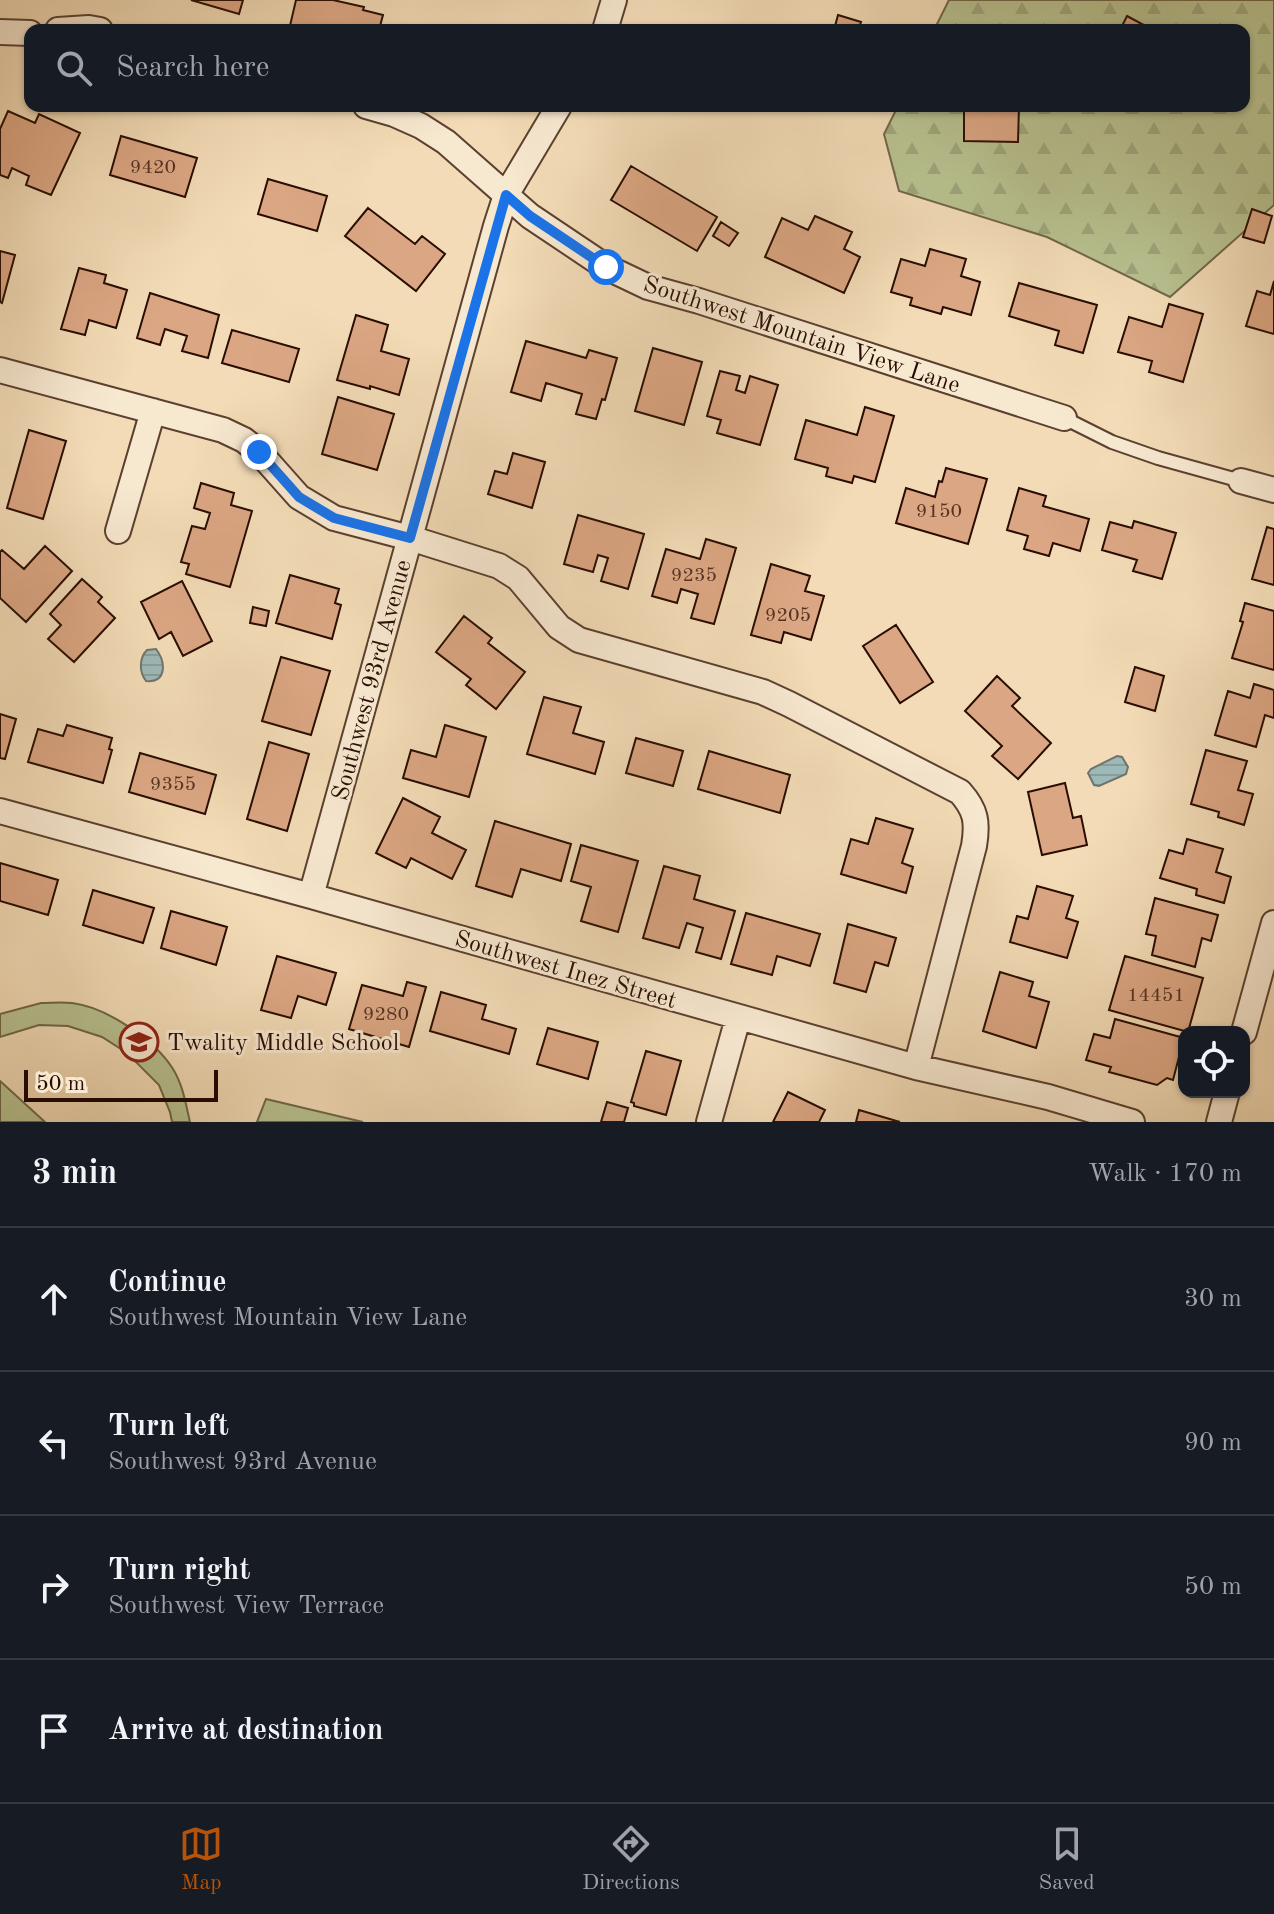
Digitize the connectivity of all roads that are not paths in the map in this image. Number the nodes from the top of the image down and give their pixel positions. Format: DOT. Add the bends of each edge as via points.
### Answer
graph roads {
  1 [pos="614,0"];
  2 [pos="607,24"];
  3 [pos="0,32"];
  4 [pos="24,33"];
  5 [pos="387,112"];
  6 [pos="555,112"];
  7 [pos="506,195"];
  8 [pos="0,370"];
  9 [pos="153,411"];
  10 [pos="1064,418"];
  11 [pos="1241,481"];
  12 [pos="1274,490"];
  13 [pos="118,531"];
  14 [pos="410,538"];
  15 [pos="0,811"];
  16 [pos="311,896"];
  17 [pos="1274,923"];
  18 [pos="738,1018"];
  19 [pos="1246,1026"];
  20 [pos="916,1067"];
  21 [pos="1225,1098"];
  22 [pos="709,1122"];
  23 [pos="1132,1122"];
  24 [pos="1219,1122"];
  1 -- 2 [label="street"];
  3 -- 4 [label="street"];
  5 -- 7 [label="street, Southwest Mountain View Lane" via="446,142"];
  6 -- 7 [label="street, Southwest 93rd Avenue"];
  7 -- 10 [label="street, Southwest Mountain View Lane" via="606,267 648,287"];
  7 -- 14 [label="street, Southwest 93rd Avenue"];
  8 -- 9 [label="street"];
  9 -- 13 [label="street"];
  9 -- 14 [label="street" via="244,440 299,497 334,518"];
  10 -- 11 [label="lane, Southwest Mountain View Lane" via="1112,442"];
  11 -- 12 [label="street, Southwest Mountain View Lane"];
  14 -- 16 [label="street, Southwest 93rd Avenue"];
  14 -- 20 [label="street" via="499,566 518,578 559,627 579,640 763,692 960,792 972,805 976,832"];
  15 -- 16 [label="street, Southwest Inez Street"];
  16 -- 18 [label="street, Southwest Inez Street"];
  17 -- 19 [label="street"];
  18 -- 20 [label="street, Southwest Inez Street"];
  18 -- 22 [label="street"];
  20 -- 23 [label="street, Southwest Inez Street"];
  21 -- 24 [label="street"];
}
